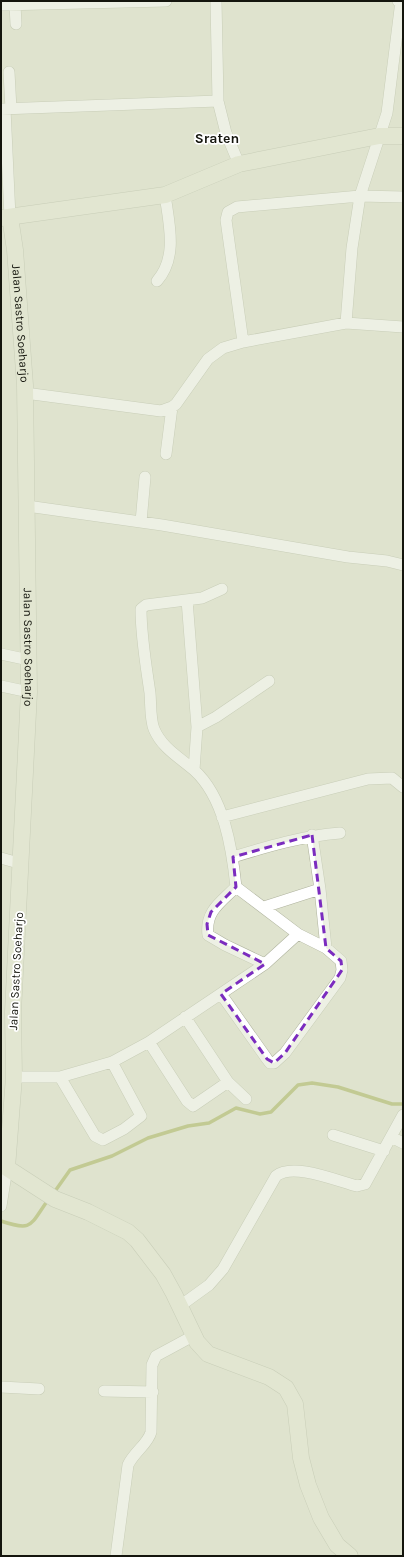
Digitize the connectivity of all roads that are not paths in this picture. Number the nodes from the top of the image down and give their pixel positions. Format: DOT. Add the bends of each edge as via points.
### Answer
graph roads {
  1 [pos="166,1"];
  2 [pos="216,1"];
  3 [pos="398,1"];
  4 [pos="1,5"];
  5 [pos="15,5"];
  6 [pos="16,24"];
  7 [pos="9,72"];
  8 [pos="218,101"];
  9 [pos="6,109"];
  10 [pos="379,136"];
  11 [pos="403,136"];
  12 [pos="239,164"];
  13 [pos="165,195"];
  14 [pos="360,196"];
  15 [pos="403,197"];
  16 [pos="5,218"];
  17 [pos="157,281"];
  18 [pos="346,323"];
  19 [pos="403,327"];
  20 [pos="242,342"];
  21 [pos="25,393"];
  22 [pos="172,407"];
  23 [pos="166,454"];
  24 [pos="145,478"];
  25 [pos="27,506"];
  26 [pos="141,522"];
  27 [pos="403,565"];
  28 [pos="222,589"];
  29 [pos="187,600"];
  30 [pos="1,654"];
  31 [pos="28,660"];
  32 [pos="269,681"];
  33 [pos="1,686"];
  34 [pos="29,692"];
  35 [pos="197,727"];
  36 [pos="194,770"];
  37 [pos="403,787"];
  38 [pos="222,817"];
  39 [pos="340,833"];
  40 [pos="312,835"];
  41 [pos="233,857"];
  42 [pos="1,858"];
  43 [pos="22,864"];
  44 [pos="236,887"];
  45 [pos="320,890"];
  46 [pos="264,907"];
  47 [pos="298,934"];
  48 [pos="326,948"];
  49 [pos="265,964"];
  50 [pos="221,994"];
  51 [pos="185,1017"];
  52 [pos="149,1042"];
  53 [pos="112,1062"];
  54 [pos="60,1076"];
  55 [pos="14,1077"];
  56 [pos="228,1082"];
  57 [pos="246,1099"];
  58 [pos="403,1115"];
  59 [pos="333,1135"];
  60 [pos="391,1137"];
  61 [pos="403,1143"];
  62 [pos="384,1151"];
  63 [pos="7,1168"];
  64 [pos="1,1206"];
  65 [pos="180,1306"];
  66 [pos="193,1336"];
  67 [pos="1,1387"];
  68 [pos="39,1389"];
  69 [pos="104,1391"];
  70 [pos="153,1392"];
  71 [pos="116,1556"];
  72 [pos="350,1556"];
  1 -- 5 [label="street"];
  2 -- 8 [label="street"];
  3 -- 10 [label="street" via="401,1 387,113"];
  4 -- 5 [label="street"];
  5 -- 6 [label="street"];
  7 -- 9 [label="street"];
  8 -- 9 [label="street"];
  8 -- 12 [label="street" via="226,133"];
  9 -- 16 [label="street"];
  10 -- 11 [label="street"];
  10 -- 12 [label="street"];
  10 -- 14 [label="street"];
  12 -- 13 [label="street"];
  13 -- 16 [label="street"];
  13 -- 17 [label="street" via="171,251"];
  14 -- 15 [label="street"];
  14 -- 18 [label="street" via="352,248"];
  14 -- 20 [label="street" via="237,207 228,212 226,220"];
  16 -- 21 [label="street, Jalan Sastro Soeharjo" via="17,271"];
  18 -- 19 [label="street"];
  18 -- 20 [label="street"];
  20 -- 22 [label="street" via="211,355"];
  21 -- 22 [label="street" via="154,411"];
  21 -- 25 [label="street, Jalan Sastro Soeharjo"];
  22 -- 23 [label="street"];
  24 -- 26 [label="street"];
  25 -- 26 [label="street"];
  25 -- 31 [label="street, Jalan Sastro Soeharjo"];
  26 -- 27 [label="street"];
  28 -- 29 [label="street" via="214,594"];
  29 -- 35 [label="street"];
  29 -- 36 [label="street" via="146,605 141,609 141,631 154,729 170,753"];
  30 -- 31 [label="street"];
  31 -- 34 [label="street, Jalan Sastro Soeharjo"];
  32 -- 35 [label="street"];
  33 -- 34 [label="street"];
  34 -- 43 [label="street, Jalan Sastro Soeharjo" via="22,805"];
  35 -- 36 [label="street"];
  36 -- 38 [label="street" via="209,787"];
  37 -- 38 [label="street" via="392,778 368,779"];
  38 -- 41 [label="street"];
  39 -- 40 [label="street"];
  40 -- 41 [label="street"];
  40 -- 45 [label="street"];
  41 -- 44 [label="street"];
  42 -- 43 [label="street"];
  43 -- 55 [label="street, Jalan Sastro Soeharjo" via="13,1012"];
  44 -- 46 [label="street"];
  44 -- 49 [label="street" via="210,912 208,935"];
  45 -- 46 [label="street"];
  45 -- 48 [label="street"];
  46 -- 47 [label="street"];
  47 -- 48 [label="street"];
  47 -- 49 [label="street"];
  48 -- 50 [label="street" via="341,961 340,978 285,1053 274,1063 270,1063"];
  49 -- 50 [label="street"];
  50 -- 51 [label="street"];
  51 -- 52 [label="street"];
  51 -- 56 [label="street"];
  52 -- 53 [label="street"];
  52 -- 56 [label="street" via="192,1106"];
  53 -- 54 [label="street"];
  53 -- 54 [label="street" via="141,1116 103,1140 95,1136"];
  54 -- 55 [label="street"];
  55 -- 63 [label="street, Jalan Sastro Soeharjo"];
  56 -- 57 [label="street"];
  58 -- 60 [label="street"];
  59 -- 62 [label="street"];
  60 -- 61 [label="street"];
  60 -- 62 [label="street"];
  62 -- 65 [label="street" via="365,1184 357,1186 306,1172 281,1172 276,1176 223,1269 209,1285"];
  63 -- 64 [label="street"];
  63 -- 65 [label="street" via="48,1195 128,1232 163,1274"];
  65 -- 66 [label="street"];
  66 -- 70 [label="street" via="156,1356 152,1365"];
  66 -- 72 [label="street" via="208,1354 269,1377 286,1388 295,1404 301,1458 308,1485 321,1518 337,1545"];
  67 -- 68 [label="street"];
  69 -- 70 [label="street"];
  70 -- 71 [label="street" via="149,1438 133,1455 128,1465"];
}
